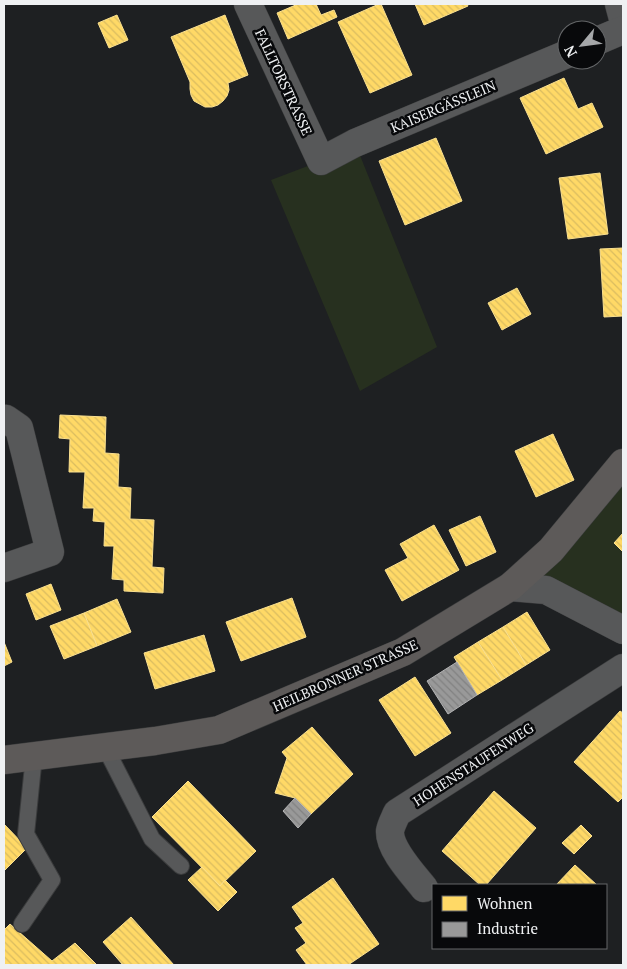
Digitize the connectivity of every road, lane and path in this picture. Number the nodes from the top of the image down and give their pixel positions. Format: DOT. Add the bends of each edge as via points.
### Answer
graph roads {
  1 [pos="248,4"];
  2 [pos="620,4"];
  3 [pos="623,19"];
  4 [pos="623,30"];
  5 [pos="607,37"];
  6 [pos="557,58"];
  7 [pos="321,161"];
  8 [pos="4,420"];
  9 [pos="623,463"];
  10 [pos="4,568"];
  11 [pos="510,587"];
  12 [pos="623,630"];
  13 [pos="623,668"];
  14 [pos="104,747"];
  15 [pos="34,756"];
  16 [pos="4,760"];
  17 [pos="181,866"];
  18 [pos="424,888"];
  19 [pos="22,924"];
  1 -- 7 [label="street, FALLTORSTRASSE"];
  2 -- 3 [label="street"];
  4 -- 5 [label="street"];
  6 -- 7 [label="street, KAISERGÄSSLEIN" via="354,143"];
  8 -- 10 [label="street" via="19,428 50,552"];
  9 -- 11 [label="street, HEILBRONNER STRASSE" via="551,550"];
  11 -- 12 [label="street" via="546,590"];
  11 -- 14 [label="street, HEILBRONNER STRASSE" via="403,652 219,730"];
  13 -- 18 [label="street, HOHENSTAUFENWEG" via="397,812 390,831 394,849"];
  14 -- 15 [label="street, HEILBRONNER STRASSE"];
  14 -- 17 [label="lane" via="152,839"];
  15 -- 16 [label="street, HEILBRONNER STRASSE"];
  15 -- 19 [label="lane" via="26,834 52,880"];
}
